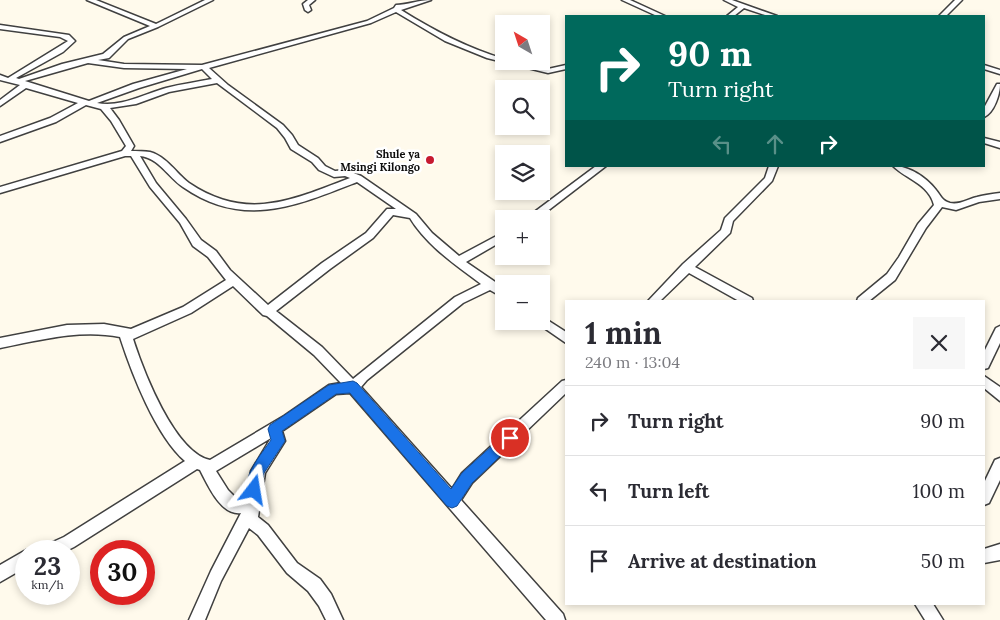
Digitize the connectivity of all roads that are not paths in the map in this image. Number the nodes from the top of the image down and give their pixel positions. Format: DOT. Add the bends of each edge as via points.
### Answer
graph roads {
  1 [pos="90,0"];
  2 [pos="210,0"];
  3 [pos="312,0"];
  4 [pos="400,0"];
  5 [pos="428,0"];
  6 [pos="625,0"];
  7 [pos="727,0"];
  8 [pos="959,0"];
  9 [pos="741,7"];
  10 [pos="308,10"];
  11 [pos="396,10"];
  12 [pos="660,15"];
  13 [pos="731,15"];
  14 [pos="771,15"];
  15 [pos="943,15"];
  16 [pos="156,26"];
  17 [pos="0,27"];
  18 [pos="495,58"];
  19 [pos="90,61"];
  20 [pos="204,67"];
  21 [pos="565,67"];
  22 [pos="985,67"];
  23 [pos="544,70"];
  24 [pos="1000,72"];
  25 [pos="13,81"];
  26 [pos="216,81"];
  27 [pos="1000,86"];
  28 [pos="88,103"];
  29 [pos="0,104"];
  30 [pos="104,107"];
  31 [pos="985,113"];
  32 [pos="985,138"];
  33 [pos="0,139"];
  34 [pos="1000,145"];
  35 [pos="130,154"];
  36 [pos="601,167"];
  37 [pos="774,167"];
  38 [pos="898,167"];
  39 [pos="358,178"];
  40 [pos="0,190"];
  41 [pos="1000,196"];
  42 [pos="939,202"];
  43 [pos="542,210"];
  44 [pos="413,216"];
  45 [pos="495,240"];
  46 [pos="460,261"];
  47 [pos="687,266"];
  48 [pos="236,282"];
  49 [pos="492,285"];
  50 [pos="495,287"];
  51 [pos="654,300"];
  52 [pos="746,300"];
  53 [pos="863,300"];
  54 [pos="267,312"];
  55 [pos="550,326"];
  56 [pos="1000,331"];
  57 [pos="125,333"];
  58 [pos="565,337"];
  59 [pos="0,343"];
  60 [pos="985,362"];
  61 [pos="985,382"];
  62 [pos="565,386"];
  63 [pos="353,387"];
  64 [pos="1000,395"];
  65 [pos="275,429"];
  66 [pos="200,464"];
  67 [pos="1000,465"];
  68 [pos="985,496"];
  69 [pos="452,501"];
  70 [pos="252,504"];
  71 [pos="70,540"];
  72 [pos="1000,552"];
  73 [pos="985,556"];
  74 [pos="15,565"];
  75 [pos="0,574"];
  76 [pos="197,620"];
  77 [pos="335,620"];
  78 [pos="557,620"];
  1 -- 16 [label="street"];
  2 -- 16 [label="street"];
  3 -- 10 [label="street" via="306,4"];
  4 -- 11 [label="street"];
  5 -- 11 [label="street"];
  6 -- 12 [label="street"];
  7 -- 9 [label="street"];
  8 -- 15 [label="street"];
  9 -- 13 [label="street"];
  9 -- 14 [label="street"];
  11 -- 18 [label="street" via="438,35"];
  11 -- 20 [label="street" via="370,22"];
  16 -- 19 [label="street" via="129,36 109,55"];
  17 -- 25 [label="street" via="50,33 69,37 72,41"];
  19 -- 20 [label="street" via="124,66"];
  19 -- 25 [label="street"];
  20 -- 26 [label="street"];
  20 -- 28 [label="street"];
  21 -- 23 [label="street"];
  22 -- 24 [label="street"];
  25 -- 28 [label="street"];
  25 -- 29 [label="street"];
  26 -- 30 [label="street"];
  26 -- 39 [label="street" via="268,117 292,138 294,147 322,168 334,174 346,173"];
  27 -- 31 [label="street"];
  28 -- 30 [label="street"];
  28 -- 33 [label="street"];
  30 -- 35 [label="street" via="130,146"];
  32 -- 34 [label="street"];
  35 -- 39 [label="street" via="150,154 181,181 238,208 279,205"];
  35 -- 40 [label="street"];
  35 -- 48 [label="street" via="193,238"];
  36 -- 43 [label="street"];
  37 -- 47 [label="street" via="769,179 728,220 726,231"];
  38 -- 42 [label="street" via="922,181"];
  39 -- 44 [label="street"];
  41 -- 42 [label="street" via="958,207"];
  42 -- 53 [label="street" via="891,277"];
  44 -- 46 [label="street" via="417,225"];
  44 -- 54 [label="street" via="390,211 372,234"];
  45 -- 46 [label="street"];
  46 -- 49 [label="street"];
  47 -- 51 [label="street"];
  47 -- 52 [label="street"];
  48 -- 54 [label="street"];
  48 -- 57 [label="street" via="187,310 132,334"];
  49 -- 50 [label="street"];
  49 -- 63 [label="street" via="459,300"];
  54 -- 63 [label="street" via="300,335"];
  55 -- 58 [label="street"];
  56 -- 60 [label="street"];
  57 -- 59 [label="street" via="104,329 67,330"];
  57 -- 66 [label="street" via="136,367 167,430"];
  61 -- 64 [label="street"];
  62 -- 69 [label="street" via="467,478"];
  63 -- 65 [label="street" via="333,389"];
  63 -- 69 [label="street"];
  65 -- 66 [label="street" via="213,467"];
  65 -- 70 [label="street" via="278,441 258,471"];
  66 -- 70 [label="street" via="234,508"];
  66 -- 71 [label="street"];
  67 -- 68 [label="street"];
  69 -- 78 [label="street"];
  70 -- 76 [label="street"];
  70 -- 77 [label="street" via="251,520 263,530 292,568 314,585"];
  72 -- 73 [label="street"];
  74 -- 75 [label="street"];
}
